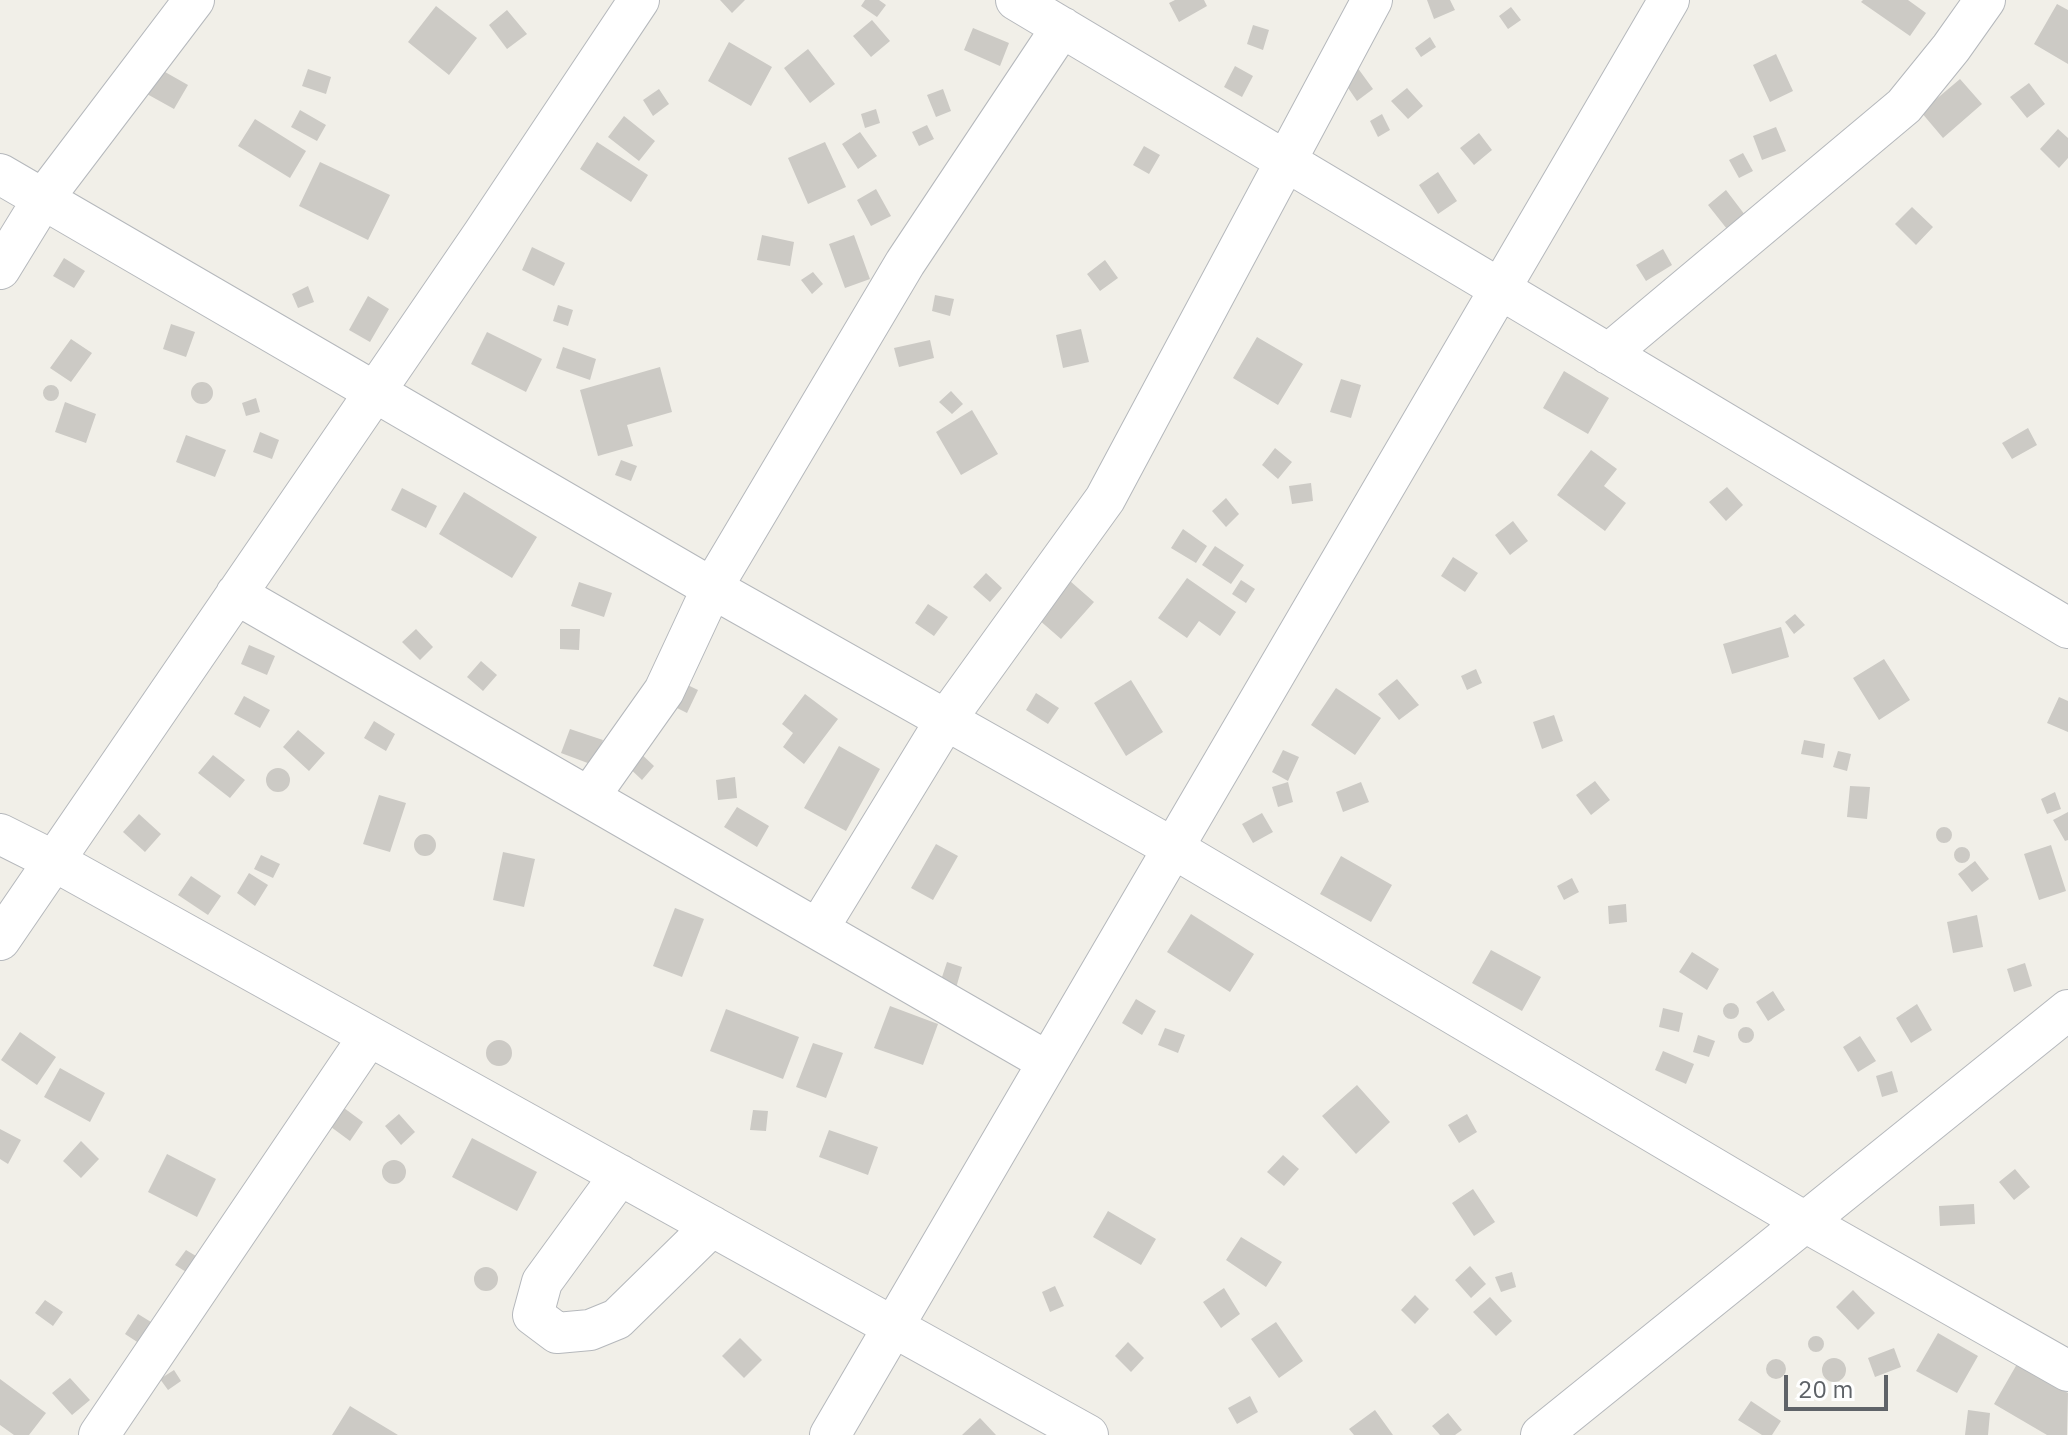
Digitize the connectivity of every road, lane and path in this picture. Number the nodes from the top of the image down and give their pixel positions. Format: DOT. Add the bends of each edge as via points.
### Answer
graph roads {
  1 [pos="194,0"];
  2 [pos="639,0"];
  3 [pos="1016,0"];
  4 [pos="1372,0"];
  5 [pos="1669,0"];
  6 [pos="1985,0"];
  7 [pos="1062,27"];
  8 [pos="1286,161"];
  9 [pos="0,174"];
  10 [pos="43,199"];
  11 [pos="0,269"];
  12 [pos="1500,289"];
  13 [pos="1608,354"];
  14 [pos="375,391"];
  15 [pos="712,588"];
  16 [pos="236,594"];
  17 [pos="2068,628"];
  18 [pos="947,718"];
  19 [pos="589,797"];
  20 [pos="0,834"];
  21 [pos="1173,848"];
  22 [pos="54,861"];
  23 [pos="818,929"];
  24 [pos="0,940"];
  25 [pos="2068,1010"];
  26 [pos="369,1036"];
  27 [pos="1048,1062"];
  28 [pos="620,1175"];
  29 [pos="1805,1222"];
  30 [pos="712,1226"];
  31 [pos="893,1327"];
  32 [pos="2068,1371"];
  33 [pos="99,1435"];
  34 [pos="830,1435"];
  35 [pos="1088,1435"];
  36 [pos="1541,1435"];
  1 -- 10 [label="street"];
  2 -- 14 [label="street"];
  3 -- 7 [label="street"];
  4 -- 8 [label="street"];
  5 -- 12 [label="street"];
  6 -- 13 [label="street" via="1904,106"];
  7 -- 8 [label="street"];
  7 -- 15 [label="street" via="905,263"];
  8 -- 12 [label="street"];
  8 -- 18 [label="street" via="1105,499"];
  9 -- 10 [label="street"];
  10 -- 11 [label="street"];
  10 -- 14 [label="street"];
  12 -- 13 [label="street"];
  12 -- 21 [label="street"];
  13 -- 17 [label="street"];
  14 -- 15 [label="street"];
  14 -- 16 [label="street"];
  15 -- 18 [label="street"];
  15 -- 19 [label="street" via="664,691"];
  16 -- 19 [label="street"];
  16 -- 22 [label="street"];
  18 -- 21 [label="street"];
  18 -- 23 [label="street"];
  19 -- 23 [label="street"];
  20 -- 22 [label="street"];
  21 -- 27 [label="street"];
  21 -- 29 [label="street"];
  22 -- 24 [label="street"];
  22 -- 26 [label="street"];
  23 -- 27 [label="street"];
  25 -- 29 [label="street"];
  26 -- 28 [label="street"];
  26 -- 33 [label="street"];
  27 -- 31 [label="street"];
  28 -- 30 [label="street"];
  28 -- 30 [label="street" via="542,1282 533,1315 557,1333 590,1330 617,1319"];
  29 -- 32 [label="street"];
  29 -- 36 [label="street"];
  30 -- 31 [label="street"];
  31 -- 34 [label="street"];
  31 -- 35 [label="street"];
}
